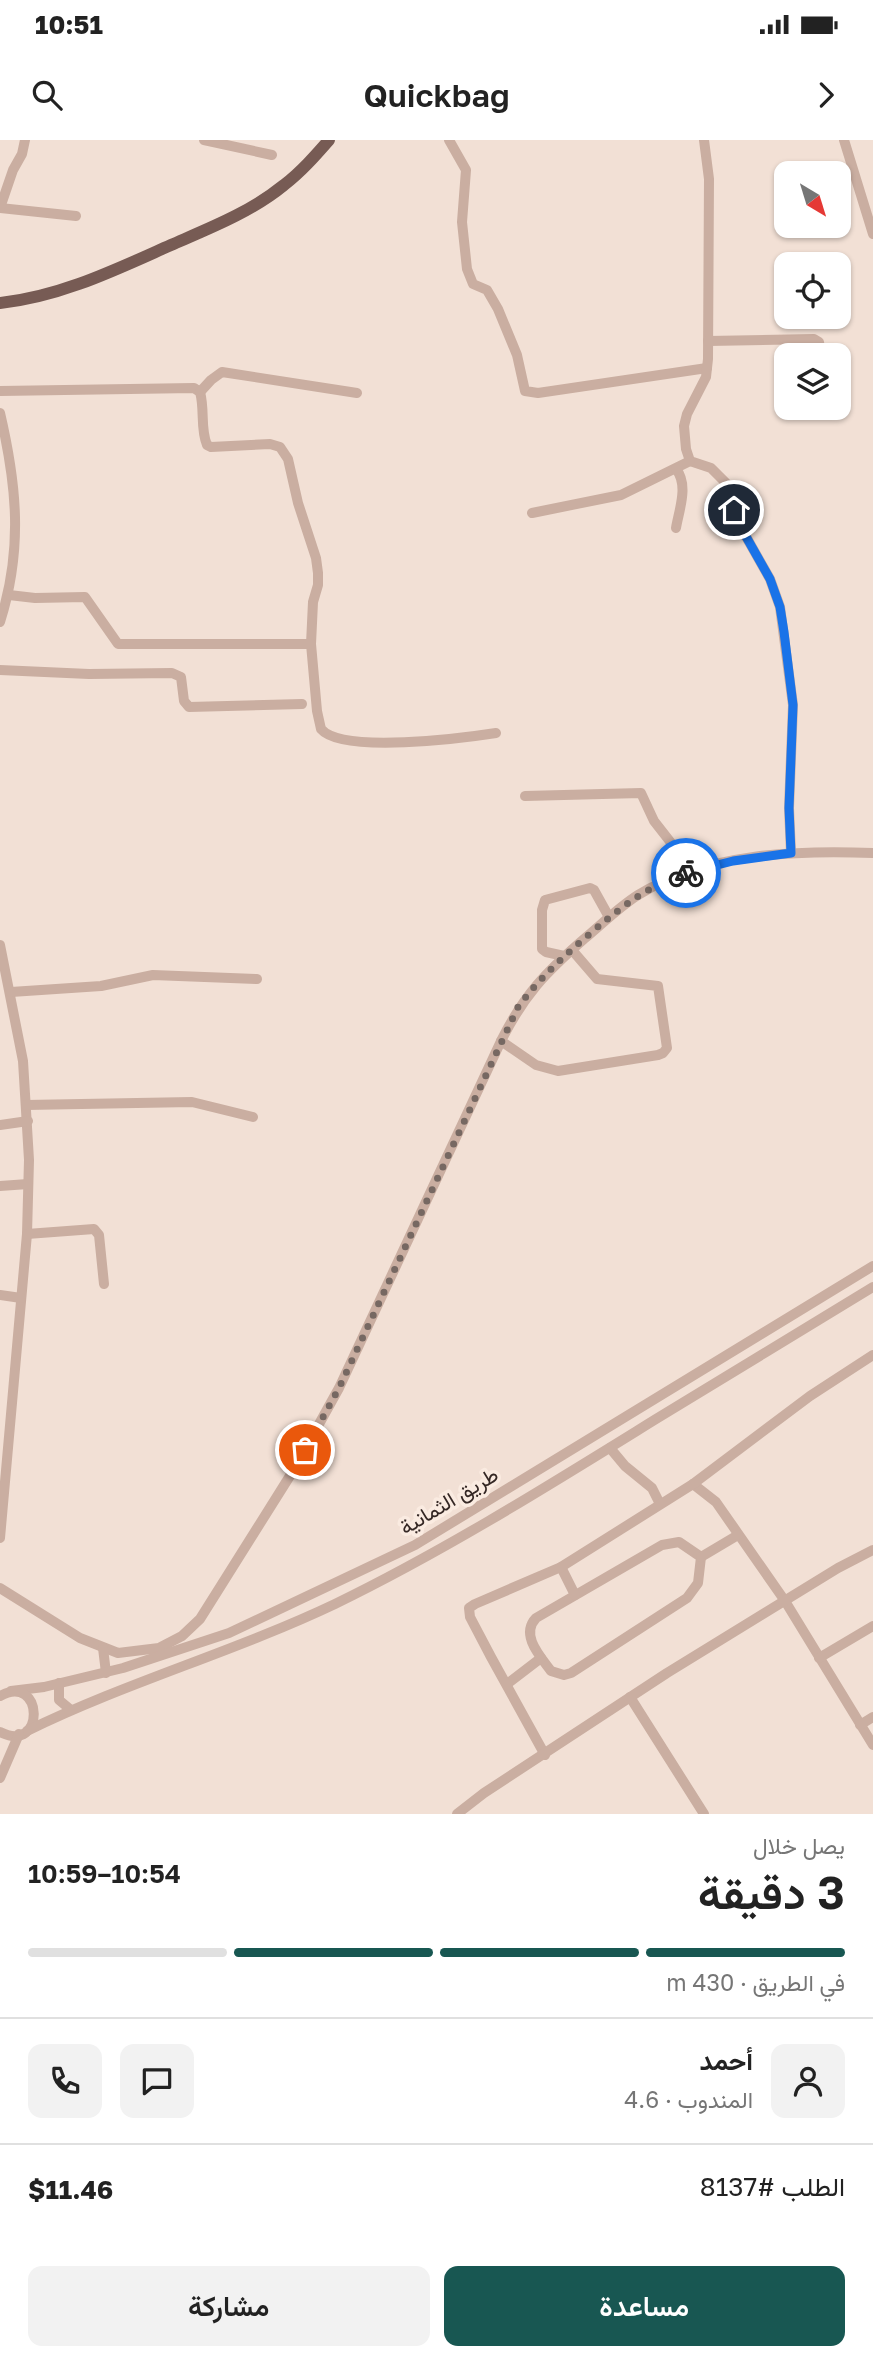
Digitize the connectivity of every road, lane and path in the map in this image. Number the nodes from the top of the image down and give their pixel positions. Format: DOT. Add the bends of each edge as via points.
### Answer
graph roads {
  1 [pos="25,140"];
  2 [pos="204,140"];
  3 [pos="330,140"];
  4 [pos="449,140"];
  5 [pos="704,140"];
  6 [pos="844,140"];
  7 [pos="272,155"];
  8 [pos="0,208"];
  9 [pos="76,216"];
  10 [pos="873,234"];
  11 [pos="0,303"];
  12 [pos="708,341"];
  13 [pos="819,343"];
  14 [pos="707,368"];
  15 [pos="0,391"];
  16 [pos="200,393"];
  17 [pos="357,393"];
  18 [pos="0,413"];
  19 [pos="690,461"];
  20 [pos="676,469"];
  21 [pos="532,513"];
  22 [pos="676,528"];
  23 [pos="9,595"];
  24 [pos="0,622"];
  25 [pos="312,644"];
  26 [pos="0,670"];
  27 [pos="302,704"];
  28 [pos="496,733"];
  29 [pos="524,796"];
  30 [pos="791,853"];
  31 [pos="873,853"];
  32 [pos="688,873"];
  33 [pos="609,917"];
  34 [pos="0,944"];
  35 [pos="568,953"];
  36 [pos="257,979"];
  37 [pos="11,992"];
  38 [pos="500,1041"];
  39 [pos="26,1105"];
  40 [pos="253,1117"];
  41 [pos="28,1121"];
  42 [pos="0,1125"];
  43 [pos="28,1184"];
  44 [pos="0,1186"];
  45 [pos="27,1234"];
  46 [pos="873,1266"];
  47 [pos="104,1284"];
  48 [pos="873,1287"];
  49 [pos="0,1295"];
  50 [pos="21,1298"];
  51 [pos="873,1355"];
  52 [pos="610,1448"];
  53 [pos="693,1485"];
  54 [pos="660,1504"];
  55 [pos="738,1535"];
  56 [pos="0,1538"];
  57 [pos="873,1550"];
  58 [pos="701,1557"];
  59 [pos="561,1567"];
  60 [pos="0,1588"];
  61 [pos="575,1595"];
  62 [pos="785,1601"];
  63 [pos="873,1626"];
  64 [pos="103,1648"];
  65 [pos="541,1658"];
  66 [pos="819,1658"];
  67 [pos="106,1673"];
  68 [pos="59,1683"];
  69 [pos="507,1684"];
  70 [pos="11,1692"];
  71 [pos="0,1696"];
  72 [pos="630,1697"];
  73 [pos="71,1710"];
  74 [pos="873,1717"];
  75 [pos="860,1725"];
  76 [pos="0,1732"];
  77 [pos="20,1734"];
  78 [pos="0,1739"];
  79 [pos="873,1745"];
  80 [pos="545,1755"];
  81 [pos="0,1778"];
  82 [pos="457,1814"];
  83 [pos="705,1814"];
  1 -- 8 [label="street"];
  2 -- 7 [label="street"];
  3 -- 11 [label="main road" via="284,186 246,211 79,284"];
  4 -- 14 [label="street" via="467,176 461,222 467,269 473,284 486,290 498,309 517,355 525,391 538,393"];
  5 -- 12 [label="street" via="709,179"];
  6 -- 10 [label="street"];
  8 -- 9 [label="street"];
  12 -- 13 [label="street"];
  12 -- 14 [label="street"];
  14 -- 19 [label="street" via="684,426"];
  15 -- 16 [label="street" via="194,388"];
  16 -- 17 [label="street" via="222,372"];
  16 -- 25 [label="street" via="207,445 270,444 280,447 288,458 318,573"];
  18 -- 23 [label="street" via="15,501"];
  19 -- 20 [label="street"];
  19 -- 30 [label="street" via="711,468 726,483 780,607 793,705"];
  20 -- 21 [label="street" via="611,498"];
  20 -- 22 [label="street" via="683,485"];
  23 -- 24 [label="street"];
  23 -- 25 [label="street" via="85,597 118,644"];
  25 -- 28 [label="street" via="318,718 329,735 408,742"];
  26 -- 27 [label="street" via="172,673 181,677 189,707"];
  29 -- 32 [label="street" via="641,793"];
  30 -- 31 [label="street"];
  30 -- 32 [label="street"];
  32 -- 33 [label="street" via="663,881"];
  33 -- 35 [label="street"];
  33 -- 35 [label="street" via="590,888 545,900 542,949"];
  34 -- 37 [label="street"];
  35 -- 38 [label="street" via="527,995"];
  35 -- 38 [label="street" via="597,979 658,986 665,1051 558,1071 536,1065"];
  36 -- 37 [label="street" via="153,975 101,986"];
  37 -- 39 [label="street"];
  38 -- 64 [label="street" via="339,1388 210,1605 190,1629 159,1648 118,1653"];
  39 -- 40 [label="street" via="192,1102"];
  39 -- 41 [label="street"];
  41 -- 42 [label="street"];
  41 -- 43 [label="street"];
  43 -- 44 [label="street"];
  43 -- 45 [label="street"];
  45 -- 47 [label="street" via="94,1229 99,1235"];
  45 -- 50 [label="street"];
  46 -- 67 [label="street, طريق الثمانية" via="415,1545 229,1633"];
  48 -- 52 [label="street"];
  49 -- 50 [label="street"];
  50 -- 56 [label="street"];
  51 -- 53 [label="street" via="810,1396"];
  52 -- 54 [label="street" via="652,1488"];
  52 -- 73 [label="street" via="441,1549 334,1604 235,1648"];
  53 -- 54 [label="street"];
  53 -- 55 [label="street" via="713,1499"];
  54 -- 59 [label="street"];
  55 -- 58 [label="street"];
  55 -- 62 [label="street"];
  57 -- 62 [label="street"];
  58 -- 61 [label="street" via="679,1542 662,1545"];
  58 -- 65 [label="street" via="694,1591 668,1612 571,1673 551,1671"];
  59 -- 61 [label="street"];
  59 -- 69 [label="street" via="469,1608"];
  60 -- 64 [label="street"];
  61 -- 65 [label="street" via="531,1623 530,1639"];
  62 -- 66 [label="street"];
  62 -- 72 [label="street"];
  63 -- 66 [label="street"];
  64 -- 67 [label="street"];
  65 -- 69 [label="street"];
  66 -- 75 [label="street"];
  67 -- 68 [label="street, طريق الثمانية"];
  68 -- 70 [label="street, طريق الثمانية"];
  68 -- 73 [label="street" via="59,1700"];
  69 -- 80 [label="street"];
  70 -- 71 [label="street, طريق الثمانية"];
  70 -- 77 [label="street" via="23,1694 33,1705 33,1724"];
  72 -- 80 [label="street"];
  72 -- 83 [label="street"];
  73 -- 77 [label="street"];
  74 -- 75 [label="street"];
  75 -- 79 [label="street"];
  76 -- 77 [label="street"];
  77 -- 78 [label="street"];
  77 -- 81 [label="street"];
  80 -- 82 [label="street"];
}
